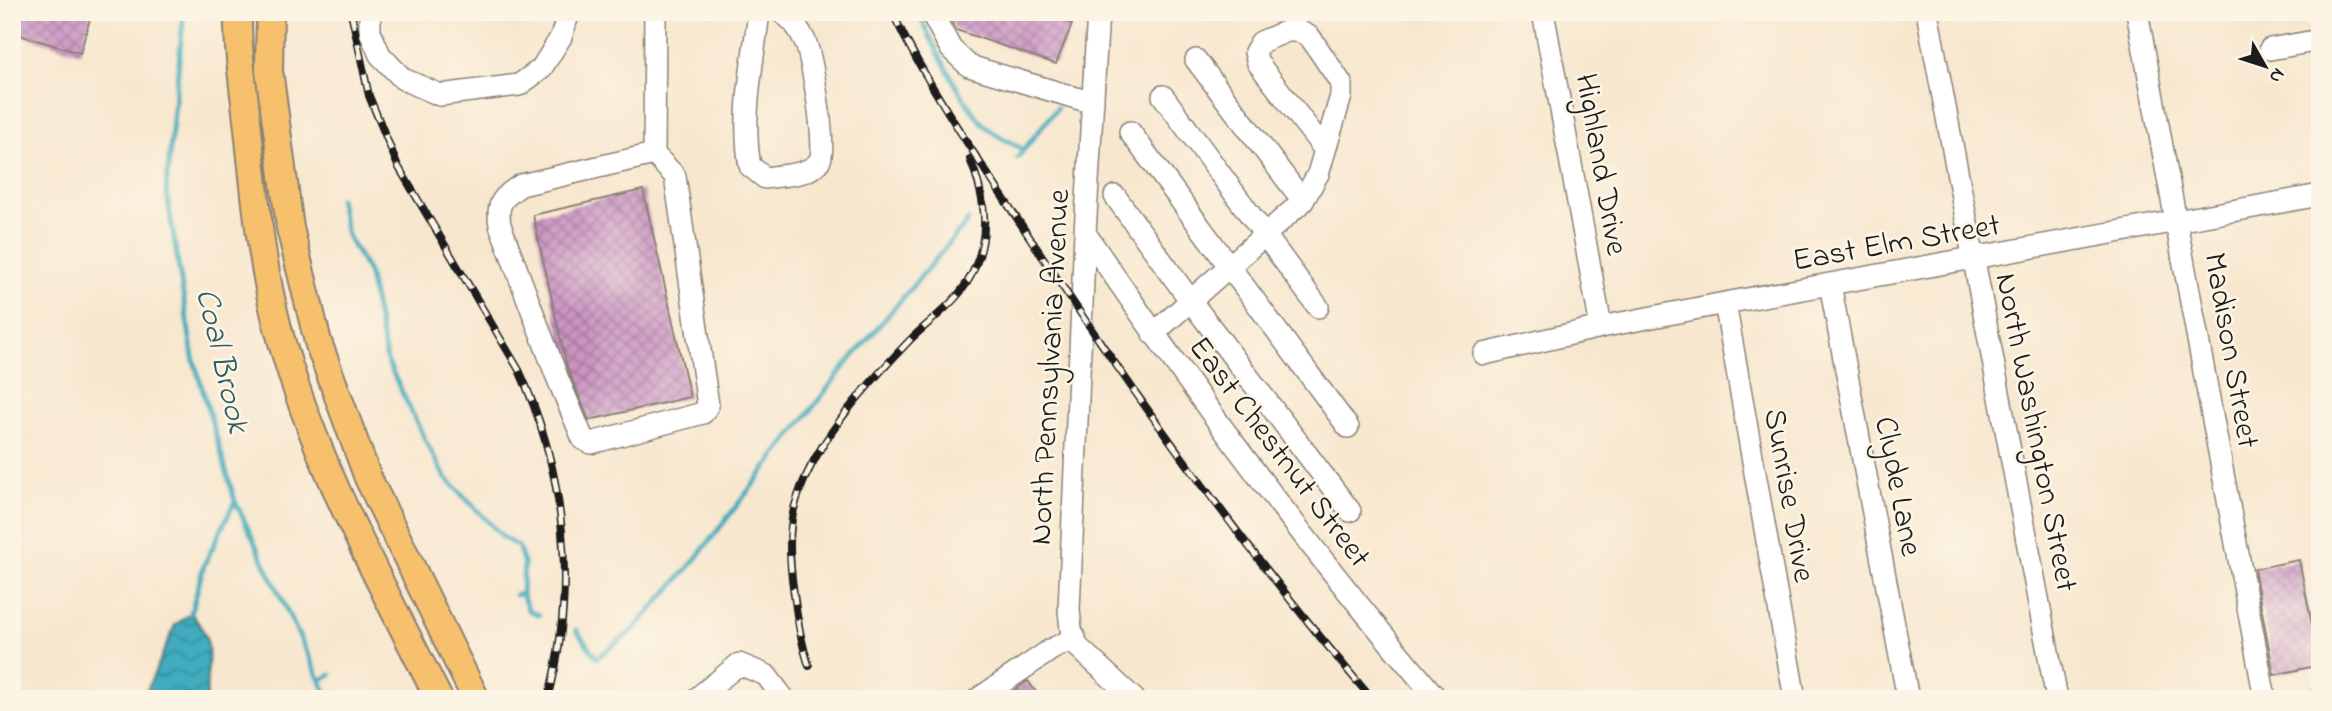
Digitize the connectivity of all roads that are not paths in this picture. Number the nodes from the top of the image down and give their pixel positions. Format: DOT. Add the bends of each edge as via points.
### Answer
graph roads {
  1 [pos="238,12"];
  2 [pos="270,12"];
  3 [pos="370,12"];
  4 [pos="569,12"];
  5 [pos="655,12"];
  6 [pos="759,12"];
  7 [pos="781,12"];
  8 [pos="931,12"];
  9 [pos="1098,12"];
  10 [pos="1543,12"];
  11 [pos="1927,12"];
  12 [pos="2137,12"];
  13 [pos="2320,40"];
  14 [pos="2270,49"];
  15 [pos="1196,60"];
  16 [pos="1163,96"];
  17 [pos="1093,103"];
  18 [pos="1130,132"];
  19 [pos="1325,150"];
  20 [pos="654,154"];
  21 [pos="2320,195"];
  22 [pos="1115,196"];
  23 [pos="1303,201"];
  24 [pos="2177,221"];
  25 [pos="1085,233"];
  26 [pos="1265,234"];
  27 [pos="1973,259"];
  28 [pos="1229,266"];
  29 [pos="1830,284"];
  30 [pos="1190,300"];
  31 [pos="1725,303"];
  32 [pos="1318,307"];
  33 [pos="1601,327"];
  34 [pos="1153,334"];
  35 [pos="1484,354"];
  36 [pos="1348,427"];
  37 [pos="1350,511"];
  38 [pos="1075,638"];
  39 [pos="439,699"];
  40 [pos="475,699"];
  41 [pos="696,699"];
  42 [pos="784,699"];
  43 [pos="978,699"];
  44 [pos="1134,699"];
  45 [pos="1437,699"];
  46 [pos="1796,699"];
  47 [pos="1908,699"];
  48 [pos="2057,699"];
  49 [pos="2265,699"];
  1 -- 39 [label="main road" via="256,208 279,330 316,440 353,527"];
  2 -- 40 [label="main road" via="269,70 289,228 318,342 368,478"];
  3 -- 4 [label="street" via="370,32 380,55 403,79 440,95 519,85 541,69 561,37"];
  5 -- 20 [label="street"];
  6 -- 7 [label="street" via="748,102 748,154 750,166 765,178 813,169 822,158 806,41"];
  8 -- 17 [label="street" via="951,49 969,66"];
  9 -- 17 [label="street, North Pennsylvania Avenue"];
  10 -- 33 [label="street, Highland Drive"];
  11 -- 27 [label="street, North Washington Street"];
  12 -- 24 [label="street, Madison Street"];
  13 -- 14 [label="street"];
  15 -- 23 [label="street"];
  16 -- 26 [label="street"];
  17 -- 25 [label="street, North Pennsylvania Avenue"];
  18 -- 28 [label="street"];
  19 -- 19 [label="street" via="1341,96 1340,83 1310,37 1299,31 1261,42 1255,51 1258,63"];
  19 -- 23 [label="street"];
  20 -- 20 [label="street" via="675,176 708,405 703,413 591,443 583,439 557,377 498,211 505,196 521,185"];
  21 -- 24 [label="street, East Elm Street"];
  22 -- 30 [label="street"];
  23 -- 26 [label="street"];
  24 -- 27 [label="street, East Elm Street"];
  24 -- 49 [label="street, Madison Street"];
  25 -- 34 [label="street, East Chestnut Street"];
  25 -- 38 [label="street, North Pennsylvania Avenue" via="1069,610"];
  26 -- 28 [label="street"];
  26 -- 32 [label="street"];
  27 -- 29 [label="street, East Elm Street"];
  27 -- 48 [label="street, North Washington Street"];
  28 -- 30 [label="street"];
  28 -- 36 [label="street"];
  29 -- 31 [label="street, East Elm Street"];
  29 -- 47 [label="street, Clyde Lane"];
  30 -- 34 [label="street"];
  30 -- 37 [label="street"];
  31 -- 33 [label="street, East Elm Street"];
  31 -- 46 [label="street, Sunrise Drive"];
  33 -- 35 [label="street, East Elm Street"];
  34 -- 45 [label="street, East Chestnut Street" via="1299,530"];
  38 -- 43 [label="street"];
  38 -- 44 [label="street, North Pennsylvania Avenue" via="1078,647"];
  41 -- 42 [label="street" via="739,664 766,675"];
}
